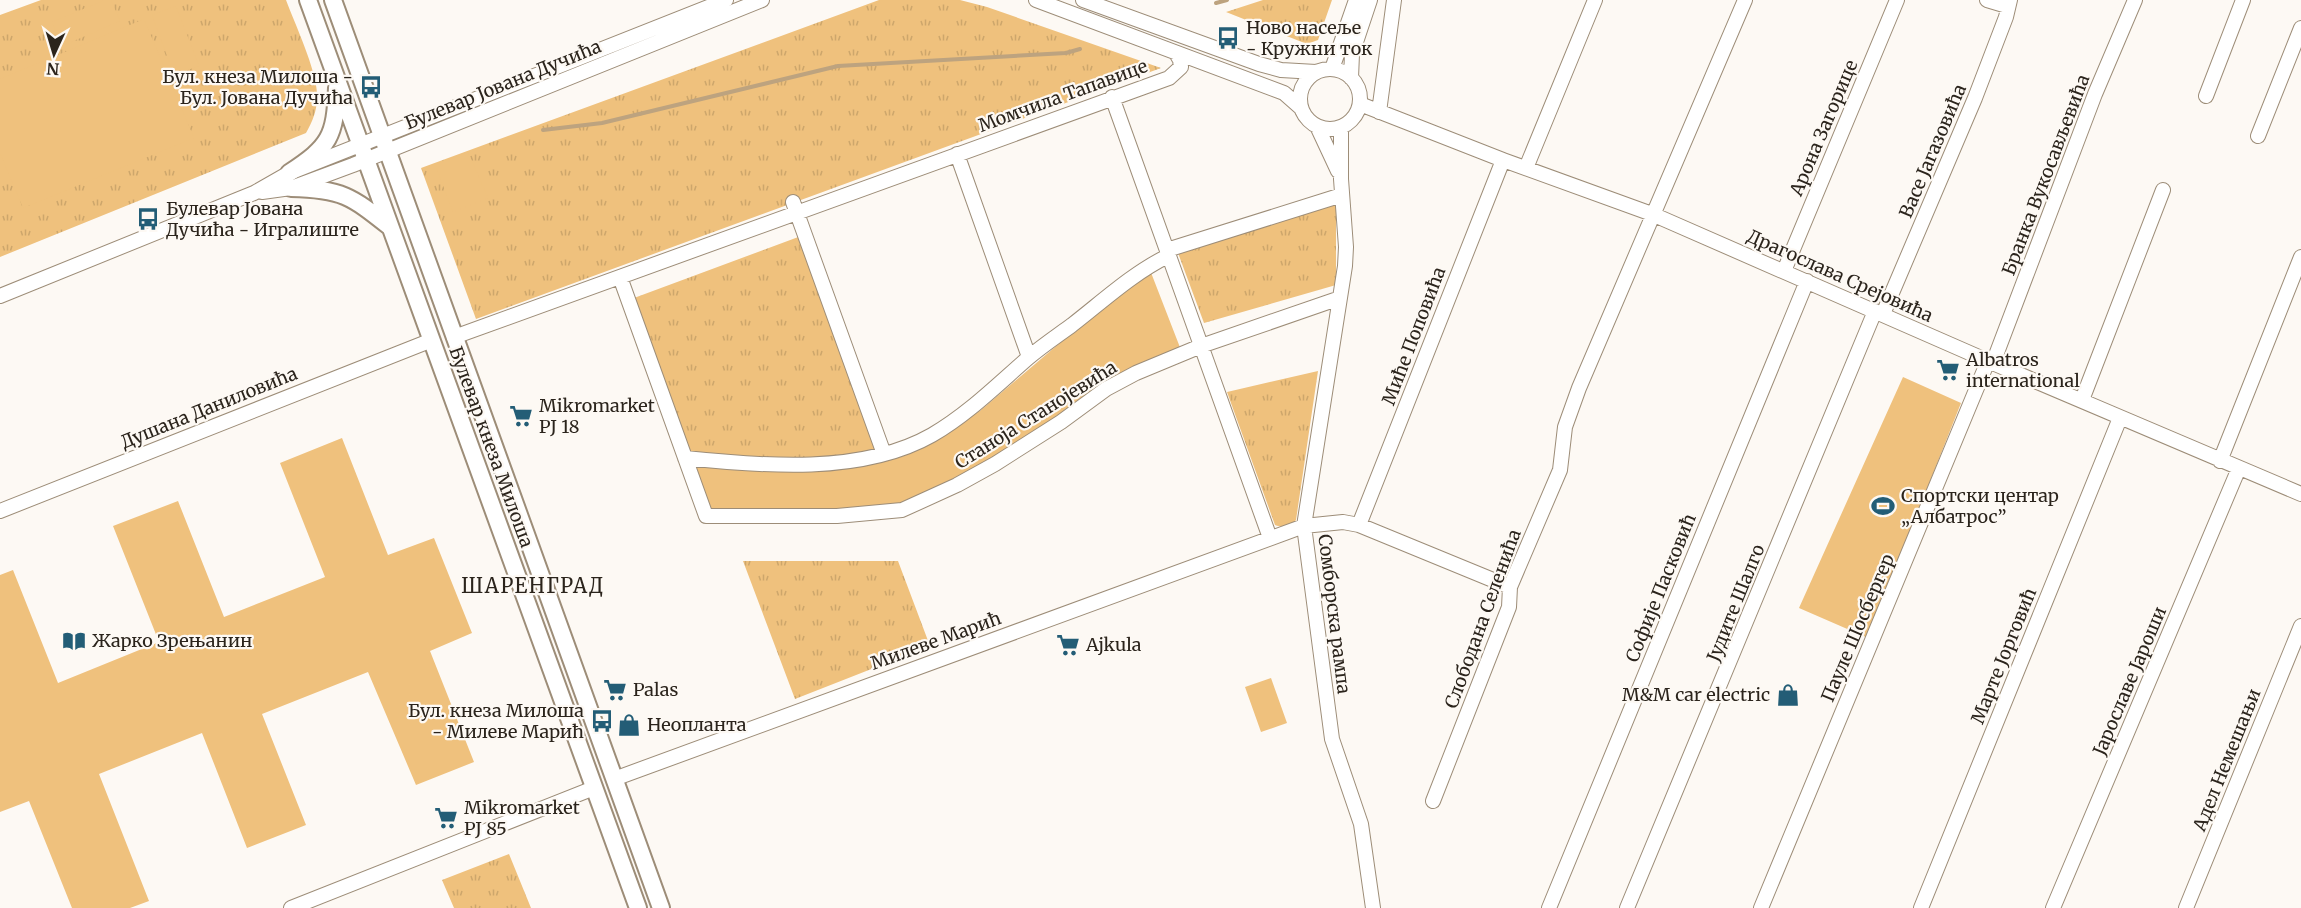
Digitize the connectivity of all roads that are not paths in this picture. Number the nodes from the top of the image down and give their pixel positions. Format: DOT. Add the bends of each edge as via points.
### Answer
graph roads {
  1 [pos="308,0"];
  2 [pos="333,0"];
  3 [pos="726,0"];
  4 [pos="762,0"];
  5 [pos="1036,0"];
  6 [pos="1083,0"];
  7 [pos="1356,0"];
  8 [pos="1370,0"];
  9 [pos="1394,0"];
  10 [pos="1595,0"];
  11 [pos="1745,0"];
  12 [pos="1897,0"];
  13 [pos="1987,0"];
  14 [pos="2135,0"];
  15 [pos="2243,0"];
  16 [pos="2008,3"];
  17 [pos="2301,28"];
  18 [pos="1176,53"];
  19 [pos="1215,67"];
  20 [pos="1332,69"];
  21 [pos="1176,71"];
  22 [pos="1316,72"];
  23 [pos="337,78"];
  24 [pos="1351,78"];
  25 [pos="2206,96"];
  26 [pos="1112,97"];
  27 [pos="1360,105"];
  28 [pos="1301,108"];
  29 [pos="1378,112"];
  30 [pos="1317,126"];
  31 [pos="1341,127"];
  32 [pos="2258,136"];
  33 [pos="385,145"];
  34 [pos="364,152"];
  35 [pos="957,154"];
  36 [pos="1503,160"];
  37 [pos="1526,168"];
  38 [pos="1341,179"];
  39 [pos="290,181"];
  40 [pos="2163,190"];
  41 [pos="1342,195"];
  42 [pos="795,207"];
  43 [pos="1652,214"];
  44 [pos="391,228"];
  45 [pos="1167,253"];
  46 [pos="2301,257"];
  47 [pos="1784,271"];
  48 [pos="620,276"];
  49 [pos="1807,281"];
  50 [pos="0,296"];
  51 [pos="1340,298"];
  52 [pos="1879,312"];
  53 [pos="454,337"];
  54 [pos="432,340"];
  55 [pos="1201,346"];
  56 [pos="1029,357"];
  57 [pos="1991,362"];
  58 [pos="2082,400"];
  59 [pos="2120,418"];
  60 [pos="884,454"];
  61 [pos="685,458"];
  62 [pos="2220,461"];
  63 [pos="2239,468"];
  64 [pos="2301,494"];
  65 [pos="0,511"];
  66 [pos="1359,525"];
  67 [pos="1304,526"];
  68 [pos="1270,538"];
  69 [pos="1510,587"];
  70 [pos="2301,626"];
  71 [pos="614,778"];
  72 [pos="594,788"];
  73 [pos="1433,801"];
  74 [pos="291,908"];
  75 [pos="638,908"];
  76 [pos="661,908"];
  77 [pos="1373,908"];
  78 [pos="1549,908"];
  79 [pos="1627,908"];
  80 [pos="1761,908"];
  81 [pos="1921,908"];
  82 [pos="2053,908"];
  83 [pos="2186,908"];
  1 -- 23 [label="main road, Булевар кнеза Милоша"];
  2 -- 33 [label="main road, Булевар кнеза Милоша"];
  3 -- 33 [label="street, Булевар Јована Дучића"];
  4 -- 33 [label="street, Булевар Јована Дучића" via="484,111"];
  5 -- 18 [label="street"];
  6 -- 22 [label="street" via="1258,64"];
  7 -- 20 [label="street"];
  8 -- 24 [label="street" via="1352,54"];
  9 -- 29 [label="street"];
  10 -- 37 [label="street"];
  11 -- 43 [label="street, Слободана Селенића"];
  12 -- 47 [label="street, Арона Загорице"];
  13 -- 16 [label="street"];
  14 -- 57 [label="street, Бранка Вукосављевића"];
  15 -- 25 [label="street"];
  16 -- 52 [label="street, Васе Јагазовића" via="1975,98"];
  17 -- 32 [label="street"];
  18 -- 19 [label="street"];
  18 -- 21 [label="street" via="1181,68"];
  19 -- 21 [label="street, Момчила Тапавице"];
  19 -- 28 [label="street" via="1284,93"];
  20 -- 22 [label="street"];
  20 -- 24 [label="street"];
  21 -- 26 [label="street, Момчила Тапавице" via="1169,78"];
  22 -- 28 [label="street" via="1300,91"];
  23 -- 34 [label="main road, Булевар кнеза Милоша"];
  23 -- 39 [label="main road" via="331,134"];
  24 -- 27 [label="street" via="1360,95"];
  26 -- 35 [label="street, Момчила Тапавице"];
  26 -- 45 [label="street"];
  27 -- 29 [label="street, Драгослава Срејовића"];
  27 -- 31 [label="street" via="1350,122"];
  28 -- 30 [label="street"];
  29 -- 36 [label="street, Драгослава Срејовића"];
  30 -- 31 [label="street"];
  30 -- 38 [label="street, Сомборска рампа"];
  31 -- 38 [label="street, Сомборска рампа"];
  33 -- 34 [label="street, Булевар Јована Дучића"];
  33 -- 53 [label="main road, Булевар кнеза Милоша"];
  34 -- 39 [label="street, Булевар Јована Дучића"];
  34 -- 44 [label="main road, Булевар кнеза Милоша"];
  35 -- 42 [label="street, Момчила Тапавице"];
  35 -- 56 [label="street"];
  36 -- 37 [label="street, Драгослава Срејовића"];
  36 -- 66 [label="street, Миће Поповића"];
  37 -- 43 [label="street, Драгослава Срејовића"];
  38 -- 41 [label="street, Сомборска рампа"];
  39 -- 44 [label="main road" via="347,196"];
  39 -- 50 [label="street, Булевар Јована Дучића"];
  40 -- 58 [label="street"];
  41 -- 45 [label="street"];
  41 -- 51 [label="street, Сомборска рампа" via="1347,247"];
  42 -- 48 [label="street, Момчила Тапавице"];
  42 -- 60 [label="street"];
  43 -- 47 [label="street, Драгослава Срејовића"];
  43 -- 69 [label="street, Слободана Селенића" via="1579,388 1566,427 1560,470"];
  44 -- 54 [label="main road, Булевар кнеза Милоша"];
  45 -- 55 [label="street"];
  45 -- 56 [label="street"];
  46 -- 62 [label="street"];
  47 -- 49 [label="street, Драгослава Срејовића"];
  48 -- 53 [label="street, Момчила Тапавице"];
  48 -- 61 [label="street"];
  49 -- 52 [label="street, Драгослава Срејовића"];
  49 -- 78 [label="street, Софије Пасковић"];
  51 -- 55 [label="street, Станоја Станојевића"];
  51 -- 67 [label="street, Сомборска рампа"];
  52 -- 57 [label="street, Драгослава Срејовића"];
  52 -- 79 [label="street, Јудите Шалго"];
  53 -- 71 [label="main road, Булевар кнеза Милоша"];
  54 -- 65 [label="street, Душана Даниловића"];
  54 -- 72 [label="main road, Булевар кнеза Милоша"];
  55 -- 61 [label="street, Станоја Станојевића" via="1106,389 995,464 902,510 837,516 706,516"];
  55 -- 68 [label="street"];
  56 -- 60 [label="street" via="976,405 931,436"];
  57 -- 58 [label="street, Драгослава Срејовића"];
  57 -- 80 [label="street, Пауле Шосбергер"];
  58 -- 59 [label="street, Драгослава Срејовића"];
  59 -- 62 [label="street, Драгослава Срејовића"];
  59 -- 81 [label="street, Марте Јорговић"];
  60 -- 61 [label="street" via="810,465 751,465"];
  62 -- 63 [label="street, Драгослава Срејовића"];
  63 -- 64 [label="street, Драгослава Срејовића"];
  63 -- 82 [label="street, Јарославе Јароши"];
  66 -- 67 [label="street, Милеве Марић" via="1343,522"];
  66 -- 69 [label="street, Милеве Марић"];
  67 -- 68 [label="street, Милеве Марић"];
  67 -- 77 [label="street, Сомборска рампа" via="1332,739 1361,824"];
  68 -- 71 [label="street, Милеве Марић"];
  69 -- 73 [label="street, Слободана Селенића" via="1509,607"];
  70 -- 83 [label="street, Адел Немешањи"];
  71 -- 76 [label="main road, Булевар кнеза Милоша"];
  72 -- 74 [label="street"];
  72 -- 75 [label="main road, Булевар кнеза Милоша"];
}
